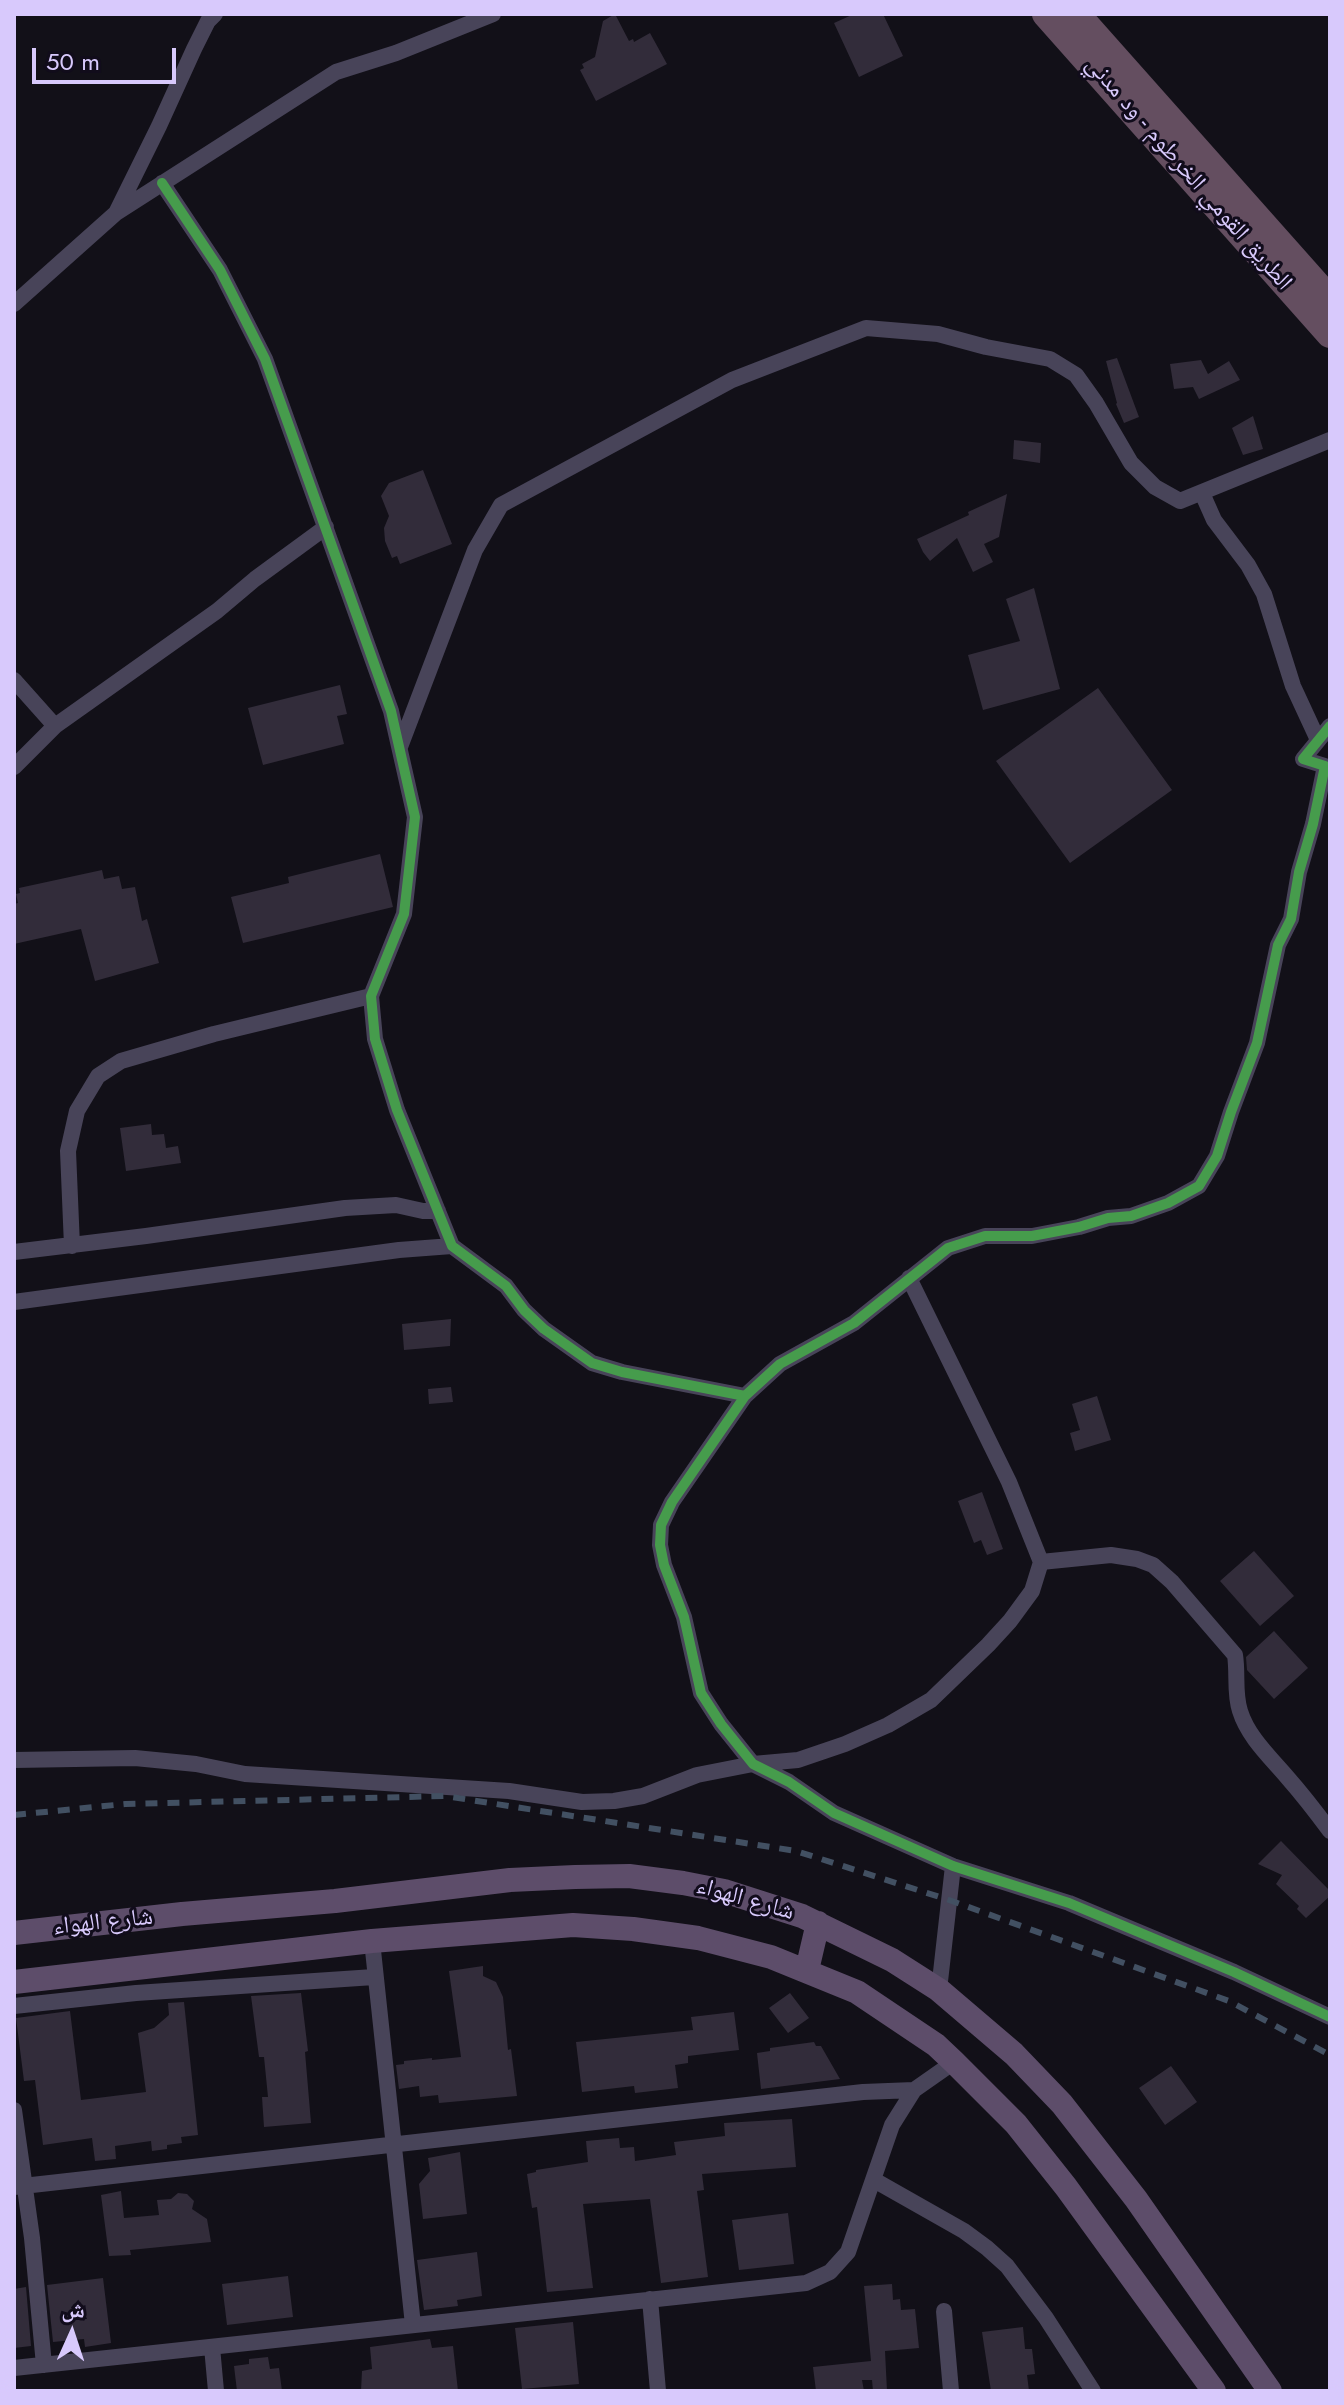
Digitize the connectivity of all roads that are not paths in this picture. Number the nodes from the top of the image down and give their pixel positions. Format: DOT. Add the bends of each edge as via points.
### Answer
graph roads {
  1 [pos="215,14"];
  2 [pos="493,14"];
  3 [pos="1046,14"];
  4 [pos="1076,14"];
  5 [pos="162,183"];
  6 [pos="116,213"];
  7 [pos="1330,300"];
  8 [pos="14,304"];
  9 [pos="1330,334"];
  10 [pos="1330,440"];
  11 [pos="1202,493"];
  12 [pos="326,527"];
  13 [pos="14,680"];
  14 [pos="55,726"];
  15 [pos="1330,726"];
  16 [pos="1318,740"];
  17 [pos="400,748"];
  18 [pos="14,767"];
  19 [pos="371,996"];
  20 [pos="438,1211"];
  21 [pos="72,1246"];
  22 [pos="452,1246"];
  23 [pos="14,1252"];
  24 [pos="909,1278"];
  25 [pos="14,1302"];
  26 [pos="745,1396"];
  27 [pos="1041,1562"];
  28 [pos="14,1760"];
  29 [pos="753,1764"];
  30 [pos="1330,1831"];
  31 [pos="953,1866"];
  32 [pos="818,1923"];
  33 [pos="14,1933"];
  34 [pos="372,1941"];
  35 [pos="807,1970"];
  36 [pos="374,1977"];
  37 [pos="14,1982"];
  38 [pos="939,1990"];
  39 [pos="14,2006"];
  40 [pos="1330,2017"];
  41 [pos="954,2062"];
  42 [pos="914,2090"];
  43 [pos="14,2110"];
  44 [pos="392,2143"];
  45 [pos="874,2180"];
  46 [pos="20,2187"];
  47 [pos="650,2299"];
  48 [pos="944,2311"];
  49 [pos="413,2325"];
  50 [pos="212,2347"];
  51 [pos="44,2365"];
  52 [pos="14,2368"];
  53 [pos="216,2391"];
  54 [pos="658,2391"];
  55 [pos="951,2391"];
  56 [pos="1093,2391"];
  57 [pos="1214,2391"];
  58 [pos="1270,2391"];
  1 -- 6 [label="street"];
  2 -- 5 [label="street" via="336,72"];
  3 -- 9 [label="highway, الطريق القومي الخرطوم - ود مدني"];
  4 -- 7 [label="highway, الطريق القومي الخرطوم - ود مدني"];
  5 -- 6 [label="street"];
  5 -- 12 [label="street" via="220,270 265,359"];
  6 -- 8 [label="street"];
  10 -- 11 [label="street"];
  11 -- 16 [label="street" via="1264,594 1293,686"];
  11 -- 17 [label="street" via="1180,501 1155,487 1131,463 1076,375 1050,359 938,334 866,328 732,380 501,505 475,550"];
  12 -- 14 [label="street"];
  12 -- 17 [label="street"];
  13 -- 14 [label="street"];
  14 -- 18 [label="street"];
  15 -- 16 [label="street"];
  16 -- 24 [label="street" via="1303,759 1325,766 1291,919 1278,945 1257,1043 1217,1156 1199,1186 1131,1216 1032,1236 985,1236 948,1248"];
  17 -- 19 [label="street" via="415,817 404,914"];
  19 -- 20 [label="street" via="375,1039 397,1110"];
  19 -- 21 [label="street" via="174,1045 121,1061 98,1076 77,1111 68,1151"];
  20 -- 21 [label="street" via="396,1205 345,1208"];
  20 -- 22 [label="street"];
  21 -- 23 [label="street"];
  22 -- 25 [label="street"];
  22 -- 26 [label="street" via="506,1286 544,1329 592,1363"];
  24 -- 26 [label="street" via="854,1323 780,1364"];
  24 -- 27 [label="street" via="1009,1482"];
  26 -- 29 [label="street" via="672,1502 661,1525 660,1545 701,1693"];
  27 -- 29 [label="street" via="1032,1591 1010,1621 931,1700 845,1744 798,1760"];
  27 -- 30 [label="street" via="1111,1555 1145,1562 1163,1573 1230,1647 1240,1711 1249,1732"];
  28 -- 29 [label="street" via="135,1758 245,1774 509,1791 582,1802 643,1796 697,1775"];
  29 -- 31 [label="street" via="834,1813"];
  31 -- 38 [label="street"];
  31 -- 40 [label="street" via="1069,1903"];
  32 -- 33 [label="main road, شارع الهواء" via="724,1891 629,1876 510,1880"];
  32 -- 35 [label="main road"];
  32 -- 38 [label="main road, شارع الهواء"];
  34 -- 35 [label="main road, شارع الهواء" via="573,1925 698,1938"];
  34 -- 36 [label="street"];
  34 -- 37 [label="main road, شارع الهواء"];
  35 -- 41 [label="main road, شارع الهواء" via="857,1992"];
  36 -- 39 [label="street"];
  36 -- 44 [label="street"];
  38 -- 58 [label="main road, شارع الهواء" via="1014,2054 1062,2104 1136,2199"];
  41 -- 42 [label="street"];
  41 -- 57 [label="main road, شارع الهواء" via="1025,2134"];
  42 -- 44 [label="street"];
  42 -- 45 [label="street" via="892,2125"];
  43 -- 46 [label="street"];
  44 -- 46 [label="street"];
  44 -- 49 [label="street"];
  45 -- 47 [label="street" via="848,2252 819,2278"];
  45 -- 56 [label="street" via="964,2231 1007,2266"];
  46 -- 51 [label="street"];
  47 -- 49 [label="street"];
  47 -- 54 [label="street"];
  48 -- 55 [label="street"];
  49 -- 50 [label="street"];
  50 -- 51 [label="street"];
  50 -- 53 [label="street"];
  51 -- 52 [label="street"];
}
